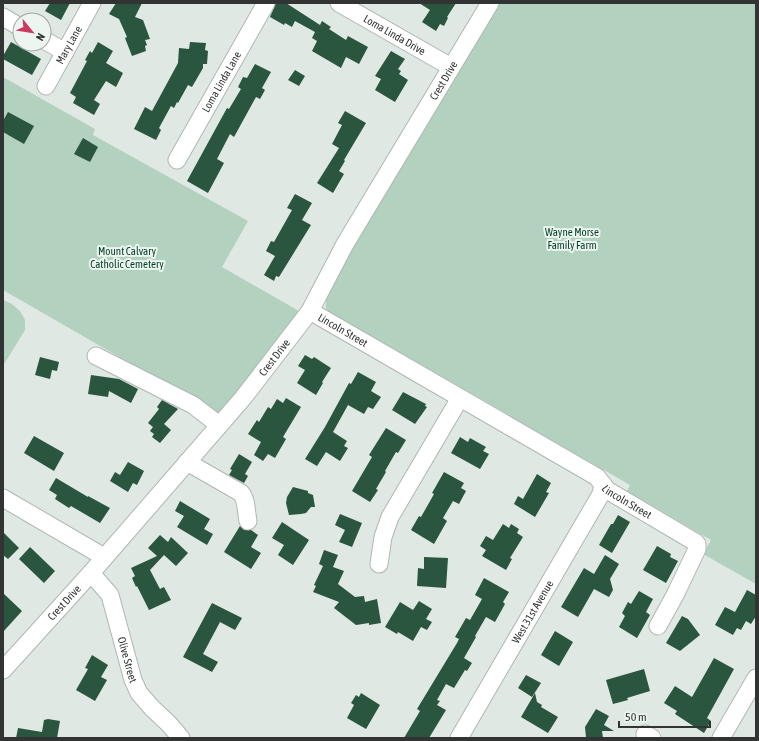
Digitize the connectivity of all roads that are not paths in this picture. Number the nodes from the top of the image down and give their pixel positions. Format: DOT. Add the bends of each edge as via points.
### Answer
graph roads {
  1 [pos="92,3"];
  2 [pos="266,3"];
  3 [pos="339,3"];
  4 [pos="490,3"];
  5 [pos="3,17"];
  6 [pos="12,22"];
  7 [pos="52,45"];
  8 [pos="64,52"];
  9 [pos="451,67"];
  10 [pos="46,86"];
  11 [pos="177,160"];
  12 [pos="310,311"];
  13 [pos="96,356"];
  14 [pos="460,398"];
  15 [pos="219,425"];
  16 [pos="187,462"];
  17 [pos="603,484"];
  18 [pos="3,498"];
  19 [pos="248,521"];
  20 [pos="104,557"];
  21 [pos="379,564"];
  22 [pos="91,573"];
  23 [pos="658,626"];
  24 [pos="3,670"];
  25 [pos="756,678"];
  26 [pos="181,738"];
  27 [pos="459,738"];
  28 [pos="721,738"];
  1 -- 8 [label="street, Mary Lane"];
  2 -- 11 [label="street, Loma Linda Lane"];
  3 -- 9 [label="street, Loma Linda Drive"];
  4 -- 9 [label="street, Crest Drive"];
  5 -- 6 [label="street"];
  7 -- 8 [label="street"];
  8 -- 10 [label="street, Mary Lane"];
  9 -- 12 [label="street, Crest Drive" via="345,244"];
  12 -- 14 [label="street, Lincoln Street"];
  12 -- 15 [label="street, Crest Drive" via="244,398"];
  13 -- 15 [label="street" via="193,405"];
  14 -- 17 [label="street, Lincoln Street" via="597,477"];
  14 -- 21 [label="street" via="390,517 383,537"];
  15 -- 16 [label="street, Crest Drive"];
  16 -- 19 [label="street" via="241,493"];
  16 -- 20 [label="street, Crest Drive"];
  17 -- 23 [label="street, Lincoln Street" via="607,490 697,544 697,549"];
  17 -- 27 [label="street, West 31st Avenue" via="601,494"];
  18 -- 20 [label="street"];
  20 -- 22 [label="street, Crest Drive"];
  22 -- 24 [label="street, Crest Drive"];
  22 -- 26 [label="street, Olive Street" via="110,595 133,680 139,693"];
  25 -- 28 [label="street"];
}
